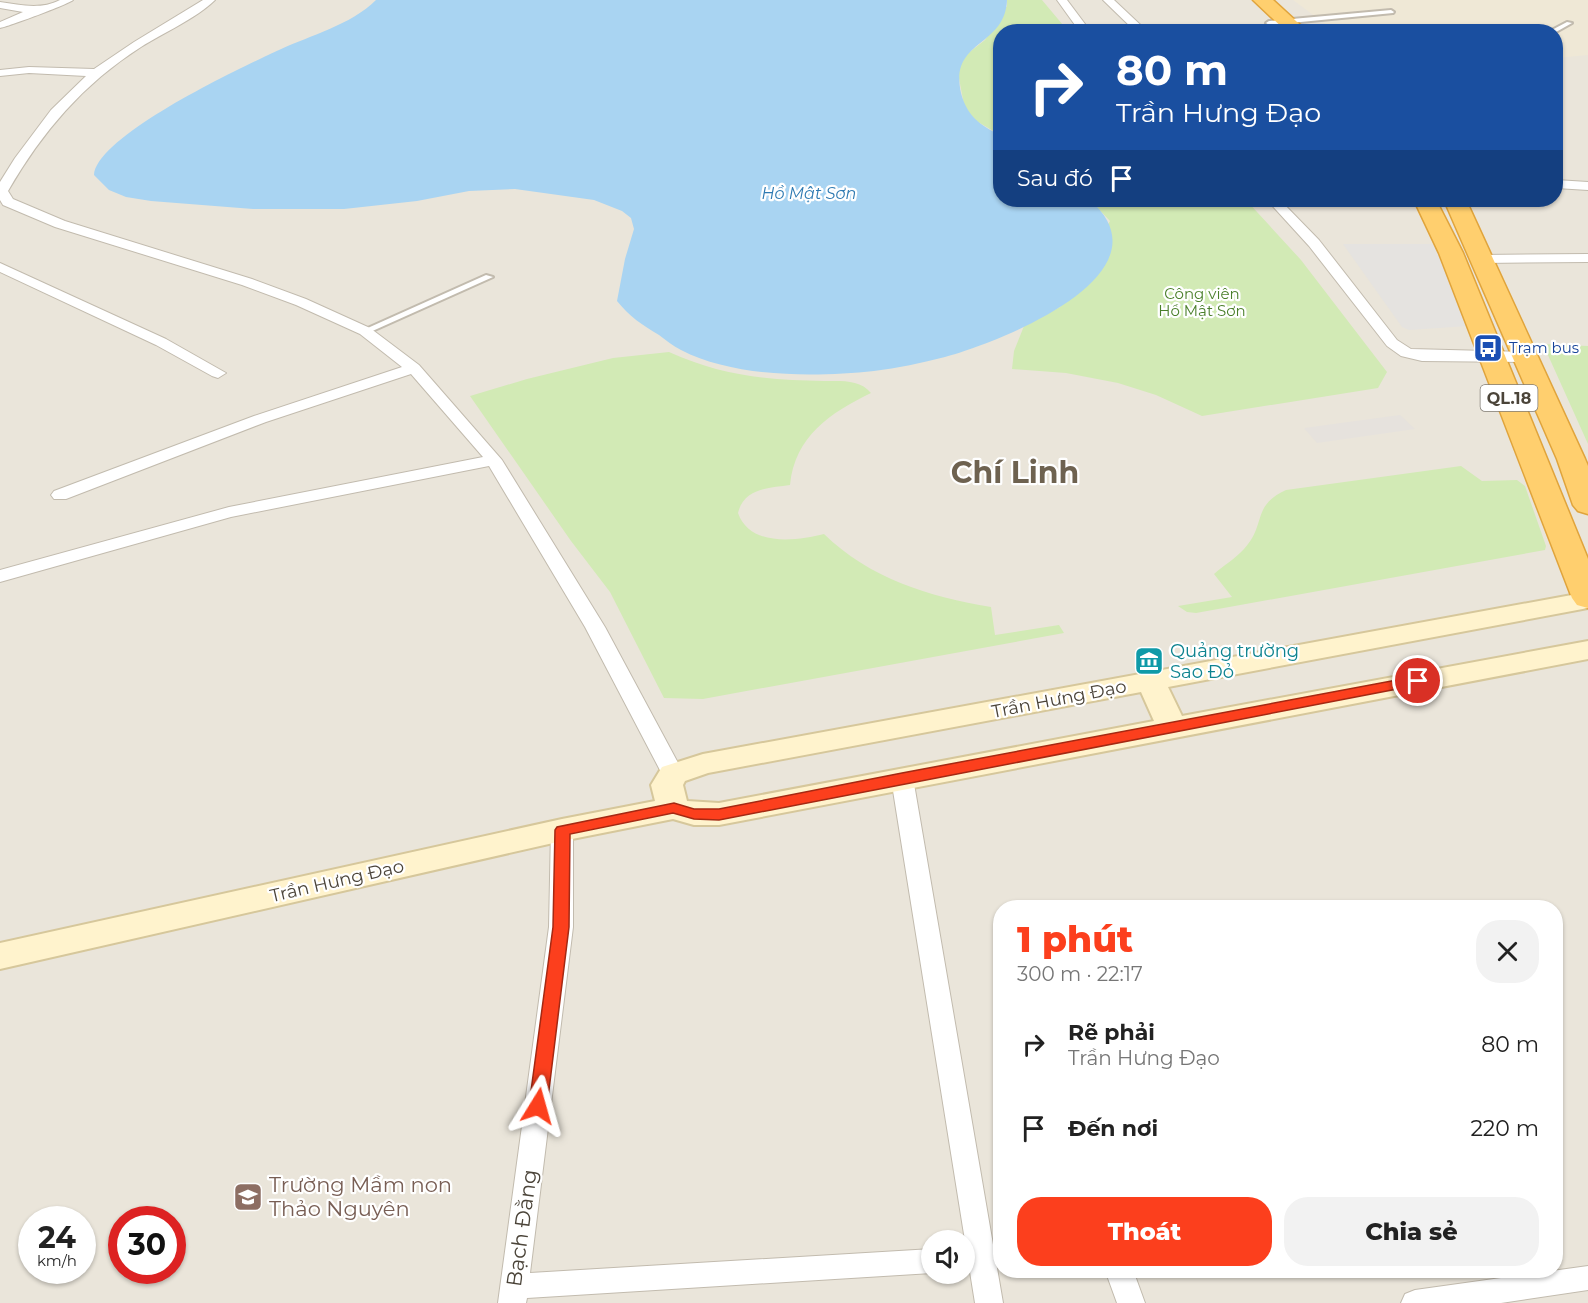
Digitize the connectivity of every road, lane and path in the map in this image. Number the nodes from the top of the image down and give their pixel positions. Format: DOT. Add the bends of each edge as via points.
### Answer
graph roads {
  1 [pos="68,0"];
  2 [pos="210,0"];
  3 [pos="1062,0"];
  4 [pos="1108,0"];
  5 [pos="1242,0"];
  6 [pos="1262,0"];
  7 [pos="0,5"];
  8 [pos="36,10"];
  9 [pos="1392,12"];
  10 [pos="1569,23"];
  11 [pos="1080,24"];
  12 [pos="1134,24"];
  13 [pos="1279,24"];
  14 [pos="1282,24"];
  15 [pos="1306,24"];
  16 [pos="2,25"];
  17 [pos="1563,26"];
  18 [pos="0,73"];
  19 [pos="97,73"];
  20 [pos="1563,184"];
  21 [pos="1588,186"];
  22 [pos="3,199"];
  23 [pos="1280,207"];
  24 [pos="1428,207"];
  25 [pos="1458,207"];
  26 [pos="1588,258"];
  27 [pos="1482,259"];
  28 [pos="0,267"];
  29 [pos="489,277"];
  30 [pos="365,331"];
  31 [pos="1492,357"];
  32 [pos="1525,357"];
  33 [pos="414,368"];
  34 [pos="218,373"];
  35 [pos="1580,458"];
  36 [pos="494,460"];
  37 [pos="60,495"];
  38 [pos="1588,504"];
  39 [pos="0,576"];
  40 [pos="1588,599"];
  41 [pos="1588,650"];
  42 [pos="1151,682"];
  43 [pos="1172,727"];
  44 [pos="673,774"];
  45 [pos="902,778"];
  46 [pos="674,808"];
  47 [pos="562,830"];
  48 [pos="0,956"];
  49 [pos="969,1230"];
  50 [pos="921,1262"];
  51 [pos="975,1264"];
  52 [pos="1122,1278"];
  53 [pos="1588,1278"];
  54 [pos="513,1294"];
  55 [pos="989,1303"];
  56 [pos="1131,1303"];
  57 [pos="1415,1303"];
  1 -- 8 [label="street"];
  2 -- 19 [label="street"];
  3 -- 11 [label="street"];
  4 -- 12 [label="street"];
  5 -- 13 [label="highway"];
  6 -- 14 [label="highway"];
  7 -- 8 [label="street"];
  8 -- 16 [label="street"];
  9 -- 15 [label="lane"];
  10 -- 17 [label="lane"];
  18 -- 19 [label="street"];
  19 -- 22 [label="street" via="50,118 1,191"];
  20 -- 21 [label="street"];
  22 -- 30 [label="street" via="60,224 247,282"];
  23 -- 31 [label="street" via="1314,243 1392,343 1406,353"];
  24 -- 31 [label="highway, QL.18"];
  25 -- 27 [label="highway, QL.18"];
  26 -- 27 [label="street"];
  27 -- 32 [label="highway, QL.18"];
  28 -- 34 [label="street"];
  29 -- 30 [label="lane"];
  30 -- 33 [label="street"];
  31 -- 32 [label="street"];
  31 -- 40 [label="highway, QL.18"];
  32 -- 35 [label="highway, QL.18"];
  33 -- 36 [label="street"];
  33 -- 37 [label="street" via="260,418"];
  35 -- 38 [label="highway, QL.18"];
  36 -- 39 [label="street" via="229,512"];
  36 -- 44 [label="street" via="595,627"];
  40 -- 42 [label="street, Trần Hưng Đạo"];
  41 -- 43 [label="street, Trần Hưng Đạo"];
  42 -- 43 [label="street"];
  42 -- 44 [label="street, Trần Hưng Đạo" via="703,764"];
  43 -- 45 [label="street, Trần Hưng Đạo"];
  44 -- 46 [label="street" via="667,785"];
  45 -- 46 [label="street, Trần Hưng Đạo" via="719,814 694,814"];
  45 -- 49 [label="street"];
  46 -- 47 [label="street, Trần Hưng Đạo"];
  47 -- 48 [label="street, Trần Hưng Đạo"];
  47 -- 54 [label="street, Bạch Đằng" via="561,927"];
  50 -- 54 [label="street"];
  51 -- 55 [label="street"];
  52 -- 56 [label="street"];
  53 -- 57 [label="street"];
}
